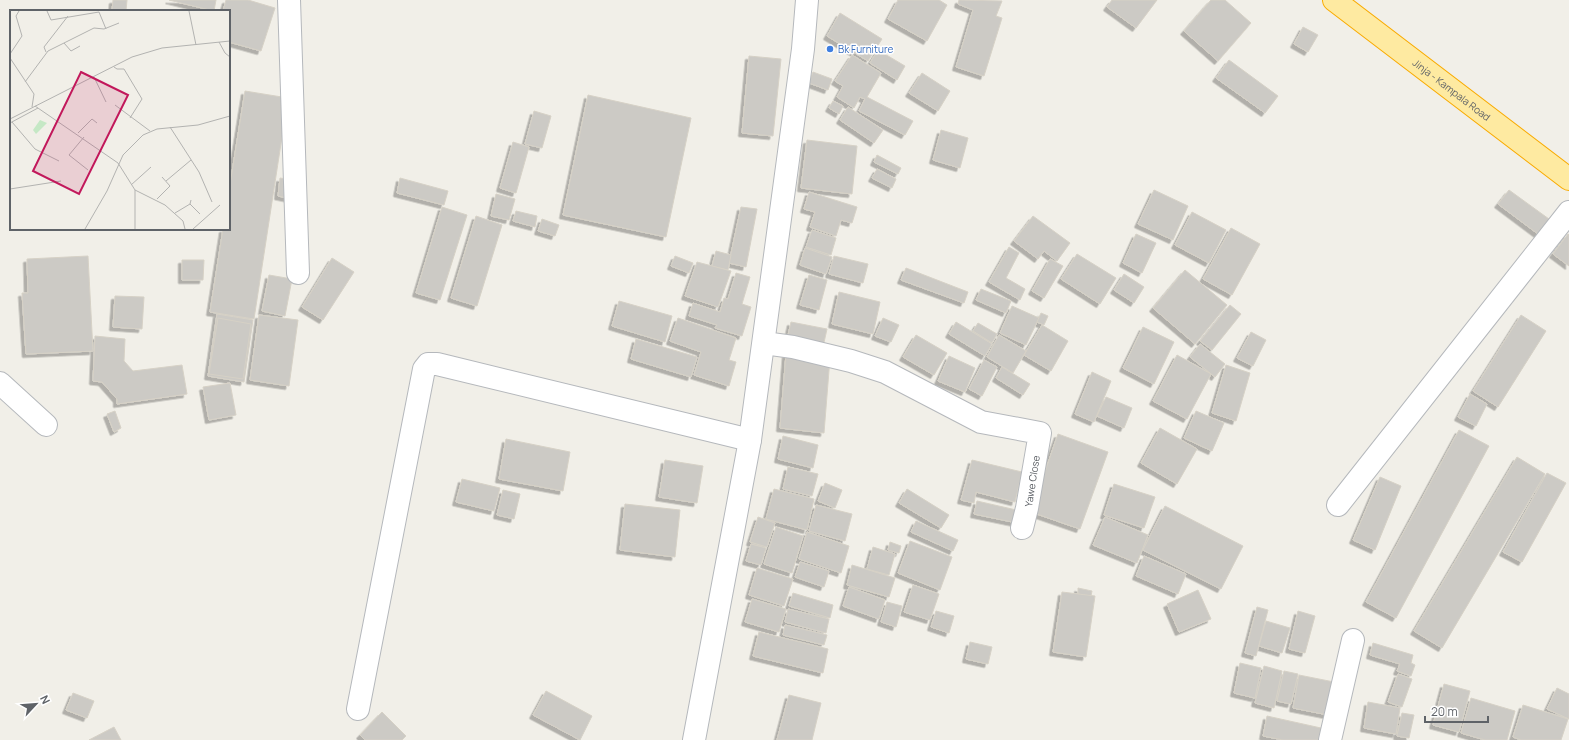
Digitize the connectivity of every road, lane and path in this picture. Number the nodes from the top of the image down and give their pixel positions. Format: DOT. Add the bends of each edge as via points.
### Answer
graph roads {
  1 [pos="289,0"];
  2 [pos="808,0"];
  3 [pos="1334,0"];
  4 [pos="1569,179"];
  5 [pos="1569,212"];
  6 [pos="298,273"];
  7 [pos="764,343"];
  8 [pos="0,383"];
  9 [pos="46,425"];
  10 [pos="750,440"];
  11 [pos="1338,505"];
  12 [pos="1022,528"];
  13 [pos="1353,640"];
  14 [pos="358,709"];
  15 [pos="694,740"];
  16 [pos="1330,740"];
  1 -- 6 [label="street"];
  2 -- 7 [label="street"];
  3 -- 4 [label="highway, Jinja - Kampala Road"];
  5 -- 11 [label="street"];
  7 -- 10 [label="street"];
  7 -- 12 [label="street, Yawe Close" via="793,347 885,372 981,422 1040,433 1028,508"];
  8 -- 9 [label="street"];
  10 -- 14 [label="street" via="437,364 428,364 424,369"];
  10 -- 15 [label="street"];
  13 -- 16 [label="street"];
}
